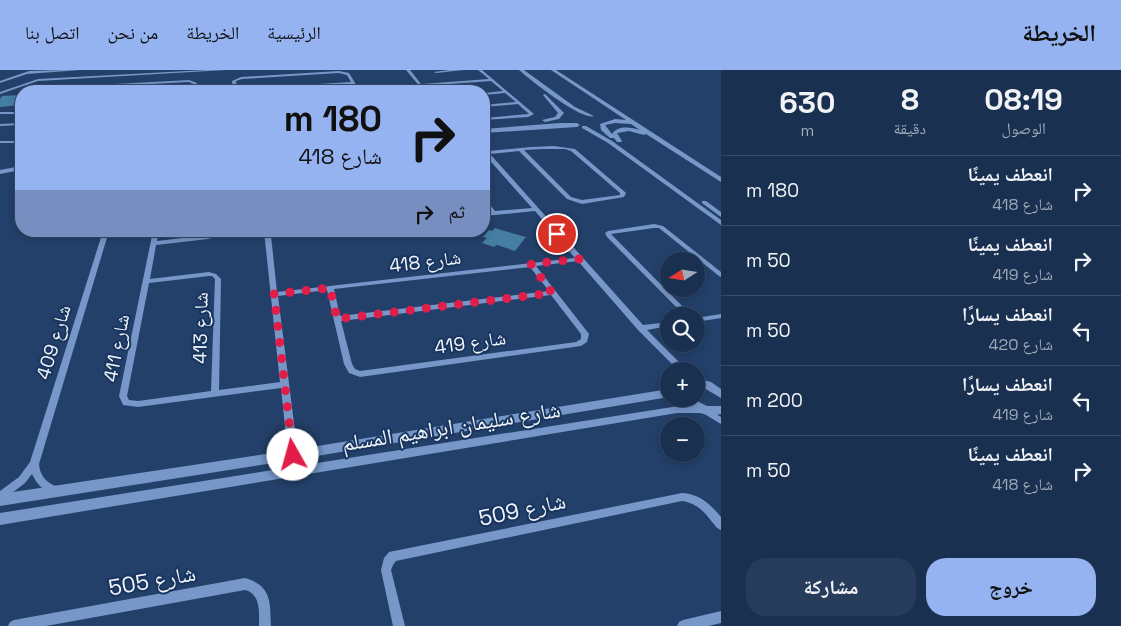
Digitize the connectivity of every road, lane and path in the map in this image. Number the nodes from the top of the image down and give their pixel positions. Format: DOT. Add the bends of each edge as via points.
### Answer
graph roads {
  1 [pos="34,70"];
  2 [pos="78,70"];
  3 [pos="224,70"];
  4 [pos="408,70"];
  5 [pos="462,70"];
  6 [pos="480,70"];
  7 [pos="512,70"];
  8 [pos="521,70"];
  9 [pos="553,70"];
  10 [pos="560,70"];
  11 [pos="194,71"];
  12 [pos="435,71"];
  13 [pos="152,72"];
  14 [pos="26,73"];
  15 [pos="492,80"];
  16 [pos="0,82"];
  17 [pos="353,83"];
  18 [pos="446,83"];
  19 [pos="576,84"];
  20 [pos="583,84"];
  21 [pos="23,85"];
  22 [pos="125,85"];
  23 [pos="195,85"];
  24 [pos="234,85"];
  25 [pos="324,85"];
  26 [pos="420,85"];
  27 [pos="15,88"];
  28 [pos="505,92"];
  29 [pos="0,93"];
  30 [pos="490,93"];
  31 [pos="546,95"];
  32 [pos="558,97"];
  33 [pos="598,99"];
  34 [pos="519,103"];
  35 [pos="490,105"];
  36 [pos="0,113"];
  37 [pos="15,113"];
  38 [pos="620,114"];
  39 [pos="569,116"];
  40 [pos="590,116"];
  41 [pos="600,117"];
  42 [pos="490,118"];
  43 [pos="634,122"];
  44 [pos="15,124"];
  45 [pos="602,124"];
  46 [pos="0,125"];
  47 [pos="527,125"];
  48 [pos="490,126"];
  49 [pos="581,126"];
  50 [pos="490,130"];
  51 [pos="662,141"];
  52 [pos="0,142"];
  53 [pos="15,142"];
  54 [pos="610,142"];
  55 [pos="619,142"];
  56 [pos="521,150"];
  57 [pos="490,152"];
  58 [pos="688,152"];
  59 [pos="680,153"];
  60 [pos="490,158"];
  61 [pos="15,165"];
  62 [pos="0,167"];
  63 [pos="15,169"];
  64 [pos="0,172"];
  65 [pos="721,174"];
  66 [pos="721,180"];
  67 [pos="535,209"];
  68 [pos="490,210"];
  69 [pos="492,213"];
  70 [pos="721,215"];
  71 [pos="721,223"];
  72 [pos="104,237"];
  73 [pos="155,237"];
  74 [pos="208,237"];
  75 [pos="268,237"];
  76 [pos="154,243"];
  77 [pos="579,259"];
  78 [pos="531,264"];
  79 [pos="721,275"];
  80 [pos="146,281"];
  81 [pos="330,288"];
  82 [pos="552,293"];
  83 [pos="274,294"];
  84 [pos="680,307"];
  85 [pos="721,316"];
  86 [pos="337,319"];
  87 [pos="705,319"];
  88 [pos="660,325"];
  89 [pos="640,328"];
  90 [pos="671,362"];
  91 [pos="705,383"];
  92 [pos="285,384"];
  93 [pos="705,385"];
  94 [pos="721,385"];
  95 [pos="215,392"];
  96 [pos="660,394"];
  97 [pos="721,394"];
  98 [pos="698,407"];
  99 [pos="702,410"];
  100 [pos="721,410"];
  101 [pos="504,420"];
  102 [pos="721,421"];
  103 [pos="488,423"];
  104 [pos="511,437"];
  105 [pos="496,439"];
  106 [pos="293,455"];
  107 [pos="34,464"];
  108 [pos="56,491"];
  109 [pos="0,498"];
  110 [pos="0,519"];
  111 [pos="721,525"];
  112 [pos="721,617"];
  113 [pos="14,626"];
  114 [pos="265,626"];
  115 [pos="399,626"];
  116 [pos="683,626"];
  1 -- 14 [label="street"];
  2 -- 14 [label="street"];
  3 -- 11 [label="street"];
  4 -- 26 [label="street"];
  5 -- 12 [label="street"];
  6 -- 15 [label="street"];
  7 -- 31 [label="street"];
  8 -- 32 [label="street"];
  9 -- 19 [label="street"];
  10 -- 20 [label="street"];
  11 -- 13 [label="street"];
  12 -- 18 [label="street"];
  13 -- 21 [label="street" via="38,80"];
  14 -- 16 [label="street"];
  15 -- 18 [label="street"];
  15 -- 28 [label="street"];
  17 -- 24 [label="street" via="345,72 241,78 234,80"];
  17 -- 25 [label="street"];
  18 -- 26 [label="street"];
  19 -- 20 [label="street"];
  19 -- 33 [label="street"];
  20 -- 58 [label="street"];
  22 -- 23 [label="street" via="189,81"];
  27 -- 29 [label="street"];
  28 -- 30 [label="street"];
  28 -- 34 [label="street"];
  31 -- 39 [label="street"];
  31 -- 47 [label="street" via="560,109 561,115"];
  32 -- 33 [label="street" via="581,108 598,110 604,106"];
  32 -- 40 [label="street"];
  33 -- 38 [label="street"];
  34 -- 35 [label="street"];
  34 -- 42 [label="street" via="531,116"];
  36 -- 37 [label="street"];
  38 -- 41 [label="street"];
  38 -- 43 [label="street"];
  39 -- 40 [label="street"];
  39 -- 47 [label="street"];
  39 -- 49 [label="street" via="570,121"];
  40 -- 45 [label="street" via="599,118"];
  43 -- 45 [label="street" via="620,120"];
  43 -- 51 [label="street"];
  44 -- 46 [label="street"];
  45 -- 49 [label="street"];
  45 -- 55 [label="street" via="604,130"];
  47 -- 48 [label="street"];
  47 -- 49 [label="street"];
  47 -- 50 [label="street"];
  47 -- 54 [label="street" via="576,129"];
  49 -- 54 [label="street"];
  51 -- 55 [label="street" via="639,131 624,129 614,133"];
  51 -- 59 [label="street"];
  52 -- 53 [label="street"];
  54 -- 71 [label="street"];
  55 -- 70 [label="street"];
  56 -- 56 [label="street" via="560,147 573,150 622,196 575,201"];
  56 -- 57 [label="street"];
  58 -- 59 [label="street"];
  58 -- 65 [label="street"];
  59 -- 66 [label="street"];
  60 -- 67 [label="street"];
  61 -- 62 [label="street"];
  63 -- 64 [label="street"];
  67 -- 69 [label="street"];
  67 -- 77 [label="street"];
  68 -- 69 [label="street"];
  72 -- 107 [label="street, شارع 409"];
  73 -- 76 [label="street, شارع 411"];
  74 -- 76 [label="street"];
  75 -- 83 [label="street"];
  76 -- 80 [label="street, شارع 411"];
  77 -- 78 [label="street, شارع 418"];
  77 -- 89 [label="street"];
  78 -- 81 [label="street, شارع 418"];
  78 -- 82 [label="street, شارع 419"];
  79 -- 84 [label="street" via="661,227 608,233"];
  80 -- 95 [label="street, شارع 413" via="209,274 218,279"];
  80 -- 95 [label="street, شارع 411" via="123,396 126,402 138,404"];
  81 -- 83 [label="street, شارع 418"];
  81 -- 86 [label="street, شارع 419"];
  82 -- 86 [label="street"];
  82 -- 86 [label="street, شارع 419" via="585,334 584,340 578,344 360,374 352,371 348,364"];
  83 -- 92 [label="street"];
  85 -- 87 [label="street"];
  88 -- 89 [label="street"];
  89 -- 90 [label="street"];
  91 -- 94 [label="street"];
  92 -- 95 [label="street, شارع 411"];
  92 -- 106 [label="street"];
  93 -- 97 [label="street"];
  96 -- 101 [label="street, شارع سليمان ابراهيم المسلم"];
  98 -- 99 [label="street"];
  99 -- 100 [label="street, شارع سليمان ابراهيم المسلم"];
  99 -- 102 [label="street"];
  99 -- 104 [label="street, شارع سليمان ابراهيم المسلم" via="677,409"];
  101 -- 103 [label="street, شارع سليمان ابراهيم المسلم"];
  101 -- 104 [label="street" via="505,429"];
  103 -- 105 [label="street"];
  103 -- 106 [label="street, شارع سليمان ابراهيم المسلم"];
  104 -- 105 [label="street, شارع سليمان ابراهيم المسلم"];
  105 -- 110 [label="street, شارع سليمان ابراهيم المسلم"];
  106 -- 108 [label="street, شارع سليمان ابراهيم المسلم"];
  107 -- 108 [label="street" via="40,481"];
  107 -- 109 [label="street, شارع 409" via="22,480"];
  108 -- 109 [label="street, شارع سليمان ابراهيم المسلم"];
  111 -- 115 [label="street, شارع 509" via="701,502 682,497 393,556 386,570"];
  112 -- 116 [label="street"];
  113 -- 114 [label="street, شارع 505" via="245,584 256,587 263,595"];
}
